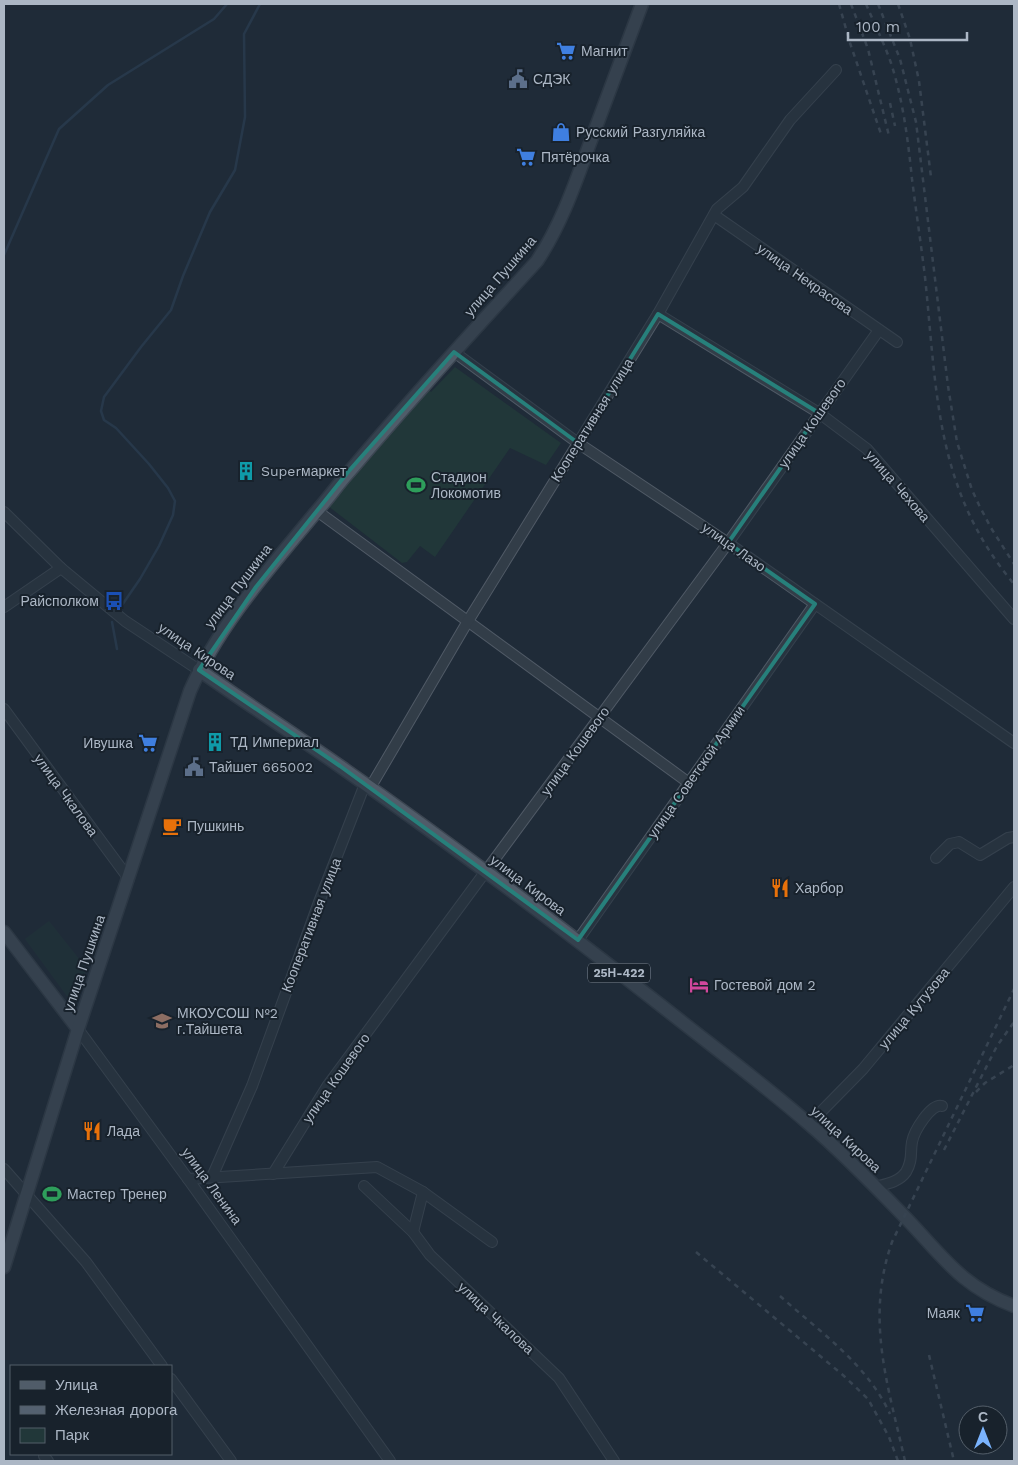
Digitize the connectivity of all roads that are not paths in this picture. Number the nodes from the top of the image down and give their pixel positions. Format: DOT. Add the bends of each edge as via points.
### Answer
graph roads {
  1 [pos="642,4"];
  2 [pos="836,70"];
  3 [pos="714,215"];
  4 [pos="658,314"];
  5 [pos="879,330"];
  6 [pos="897,342"];
  7 [pos="454,352"];
  8 [pos="819,413"];
  9 [pos="578,443"];
  10 [pos="317,511"];
  11 [pos="4,512"];
  12 [pos="728,543"];
  13 [pos="61,568"];
  14 [pos="815,604"];
  15 [pos="4,607"];
  16 [pos="1014,619"];
  17 [pos="468,622"];
  18 [pos="199,670"];
  19 [pos="4,710"];
  20 [pos="600,717"];
  21 [pos="1014,743"];
  22 [pos="689,783"];
  23 [pos="368,786"];
  24 [pos="1014,836"];
  25 [pos="936,858"];
  26 [pos="486,872"];
  27 [pos="129,879"];
  28 [pos="1014,887"];
  29 [pos="4,932"];
  30 [pos="578,940"];
  31 [pos="78,1029"];
  32 [pos="942,1106"];
  33 [pos="809,1124"];
  34 [pos="4,1169"];
  35 [pos="273,1174"];
  36 [pos="212,1177"];
  37 [pos="188,1179"];
  38 [pos="364,1186"];
  39 [pos="875,1187"];
  40 [pos="423,1192"];
  41 [pos="26,1196"];
  42 [pos="413,1232"];
  43 [pos="492,1242"];
  44 [pos="4,1267"];
  45 [pos="1014,1306"];
  46 [pos="161,1365"];
  47 [pos="172,1380"];
  48 [pos="231,1461"];
  49 [pos="390,1461"];
  50 [pos="614,1461"];
  1 -- 7 [label="main road, улица Пушкина" via="555,231 537,261"];
  2 -- 3 [label="street, Кооперативная улица" via="790,120 743,187"];
  3 -- 4 [label="street, Кооперативная улица"];
  3 -- 5 [label="street, улица Некрасова"];
  4 -- 8 [label="street, улица Чехова"];
  4 -- 9 [label="street, Кооперативная улица"];
  5 -- 6 [label="street, улица Некрасова"];
  5 -- 8 [label="street, улица Кошевого"];
  7 -- 9 [label="street, улица Лазо"];
  7 -- 10 [label="main road, улица Пушкина"];
  8 -- 12 [label="street, улица Кошевого"];
  8 -- 16 [label="street, улица Чехова" via="867,449"];
  9 -- 12 [label="street, улица Лазо"];
  9 -- 17 [label="street, Кооперативная улица"];
  10 -- 17 [label="street"];
  10 -- 18 [label="main road, улица Пушкина" via="256,587"];
  11 -- 13 [label="street, улица Кирова"];
  12 -- 14 [label="street, улица Лазо"];
  12 -- 20 [label="street, улица Кошевого"];
  13 -- 15 [label="street"];
  13 -- 18 [label="street, улица Кирова" via="125,621"];
  14 -- 21 [label="street, улица Лазо"];
  14 -- 22 [label="street, улица Советской Армии"];
  17 -- 20 [label="street"];
  17 -- 23 [label="street, Кооперативная улица"];
  18 -- 23 [label="main road, улица Кирова / 25Н-422"];
  18 -- 27 [label="main road, улица Пушкина"];
  19 -- 27 [label="street, улица Чкалова"];
  20 -- 22 [label="street"];
  20 -- 26 [label="street, улица Кошевого"];
  22 -- 30 [label="street, улица Советской Армии"];
  23 -- 26 [label="main road, улица Кирова / 25Н-422"];
  23 -- 36 [label="street, Кооперативная улица" via="319,902 252,1086"];
  24 -- 25 [label="street" via="980,855 959,842 950,844"];
  26 -- 30 [label="main road, улица Кирова / 25Н-422"];
  26 -- 35 [label="street, улица Кошевого" via="328,1085"];
  27 -- 31 [label="main road, улица Пушкина"];
  28 -- 33 [label="street, улица Кутузова" via="863,1069"];
  29 -- 31 [label="main road, улица Ленина"];
  30 -- 33 [label="main road, улица Кирова / 25Н-422"];
  31 -- 37 [label="street, улица Ленина"];
  31 -- 41 [label="main road, улица Пушкина"];
  32 -- 39 [label="street" via="933,1108 920,1124 905,1172 895,1181"];
  33 -- 39 [label="main road, улица Кирова / 25Н-422"];
  34 -- 41 [label="street"];
  35 -- 36 [label="street"];
  35 -- 40 [label="street" via="377,1167"];
  36 -- 37 [label="street"];
  37 -- 49 [label="street, улица Ленина"];
  38 -- 42 [label="street, улица Чкалова"];
  39 -- 45 [label="main road, улица Кирова / 25Н-422" via="950,1267 971,1284"];
  40 -- 42 [label="street"];
  40 -- 43 [label="street"];
  41 -- 44 [label="main road, улица Пушкина"];
  41 -- 46 [label="street" via="86,1262"];
  42 -- 50 [label="street, улица Чкалова" via="430,1255 559,1378"];
  47 -- 48 [label="street"];
}
